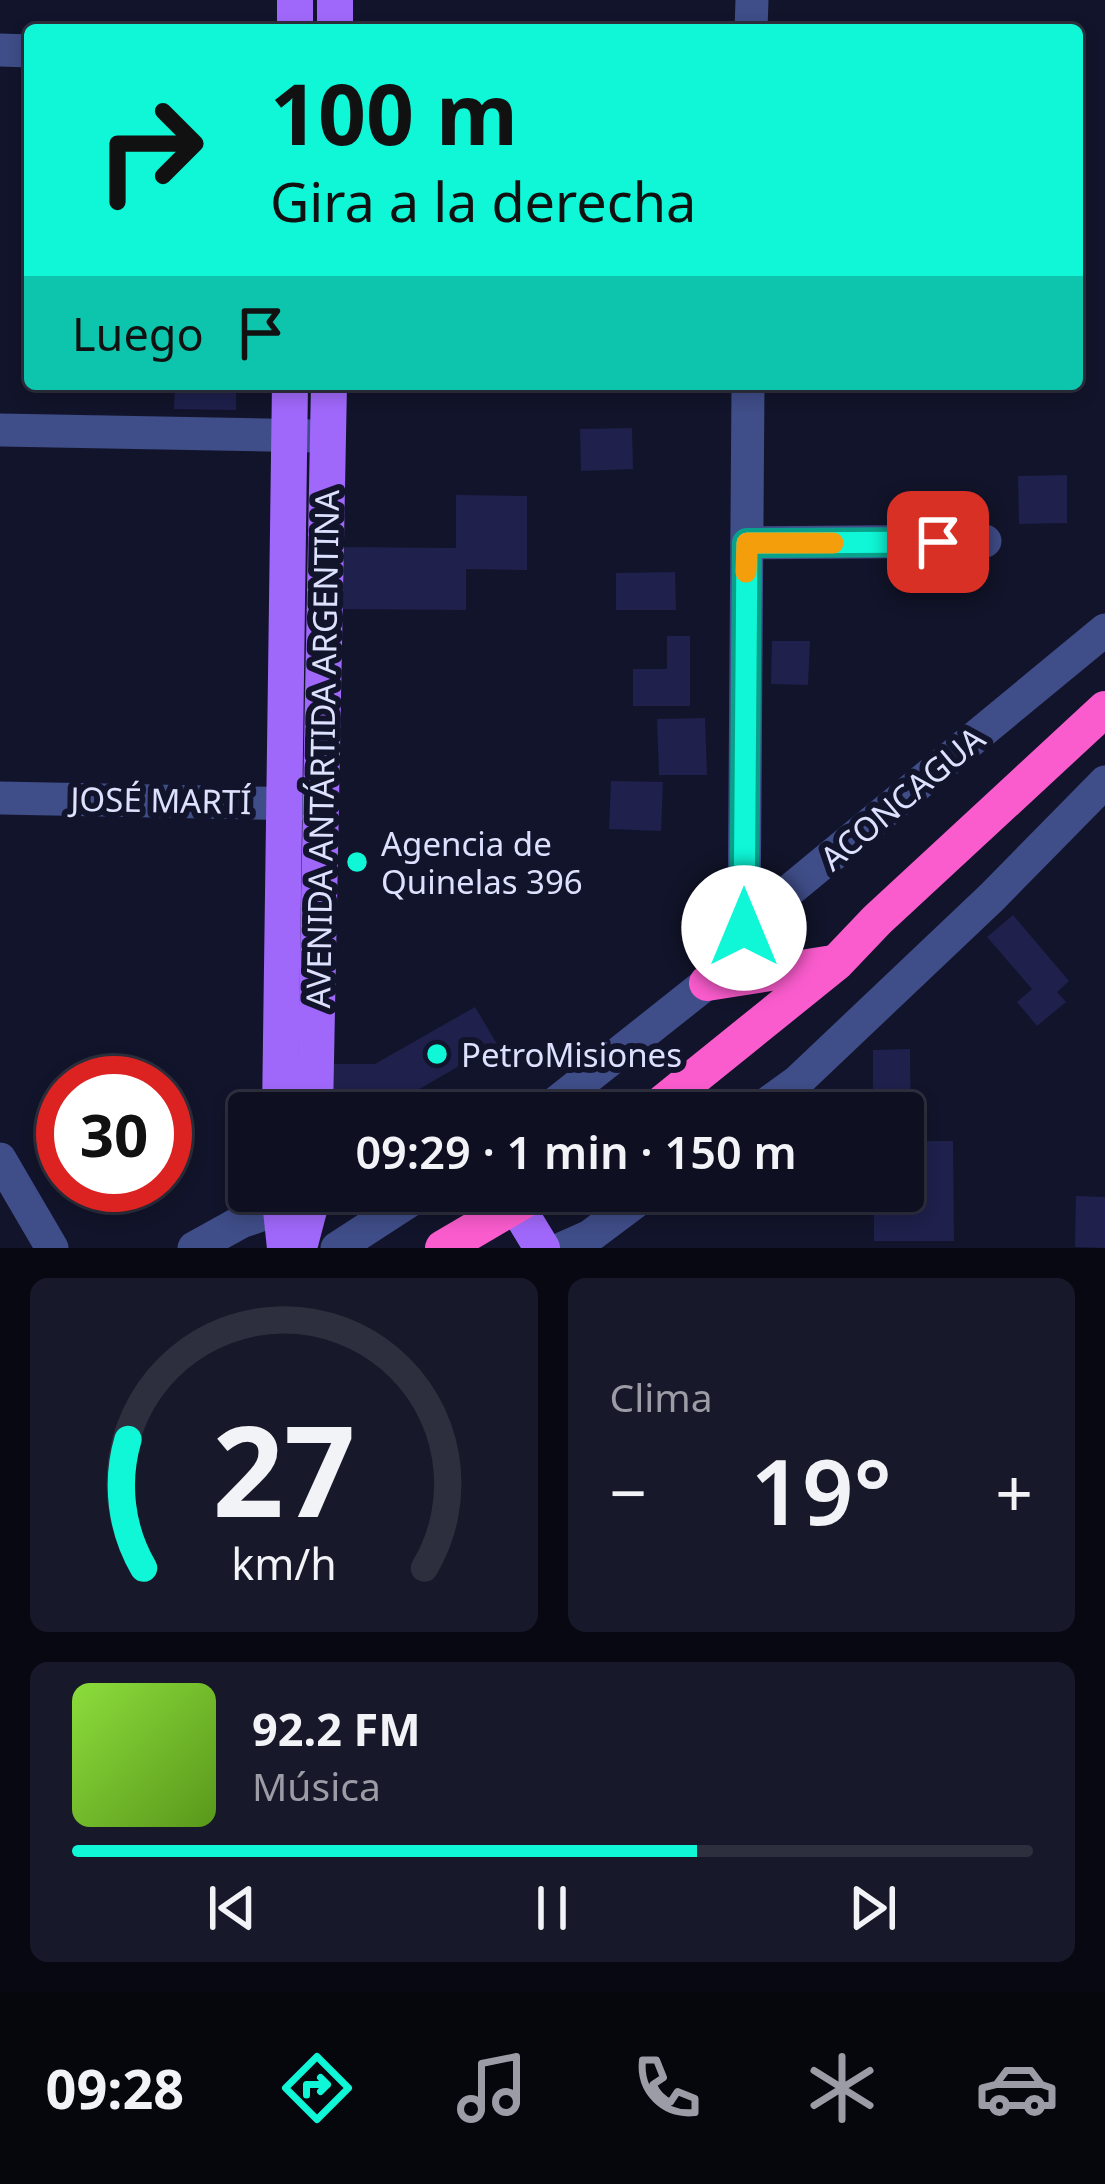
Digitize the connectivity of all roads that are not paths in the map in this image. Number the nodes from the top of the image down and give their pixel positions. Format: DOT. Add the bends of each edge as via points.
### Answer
graph roads {
  1 [pos="290,390"];
  2 [pos="329,390"];
  3 [pos="748,390"];
  4 [pos="0,430"];
  5 [pos="290,435"];
  6 [pos="328,436"];
  7 [pos="986,542"];
  8 [pos="747,543"];
  9 [pos="1105,630"];
  10 [pos="1105,710"];
  11 [pos="1105,782"];
  12 [pos="0,798"];
  13 [pos="284,803"];
  14 [pos="322,804"];
  15 [pos="744,928"];
  16 [pos="836,963"];
  17 [pos="707,983"];
  18 [pos="280,1092"];
  19 [pos="315,1092"];
  20 [pos="569,1092"];
  21 [pos="676,1092"];
  22 [pos="783,1092"];
  23 [pos="0,1159"];
  24 [pos="264,1212"];
  25 [pos="296,1212"];
  26 [pos="300,1212"];
  27 [pos="393,1212"];
  28 [pos="497,1212"];
  29 [pos="527,1212"];
  30 [pos="622,1212"];
  31 [pos="52,1248"];
  32 [pos="194,1248"];
  33 [pos="285,1248"];
  34 [pos="299,1248"];
  35 [pos="337,1248"];
  36 [pos="443,1248"];
  37 [pos="542,1248"];
  38 [pos="563,1248"];
  1 -- 5 [label="main road, AVENIDA ANTÁRTIDA ARGENTINA"];
  2 -- 6 [label="main road, AVENIDA ANTÁRTIDA ARGENTINA"];
  3 -- 8 [label="street"];
  4 -- 5 [label="street"];
  5 -- 6 [label="street"];
  5 -- 13 [label="main road, AVENIDA ANTÁRTIDA ARGENTINA"];
  6 -- 14 [label="main road, AVENIDA ANTÁRTIDA ARGENTINA"];
  7 -- 8 [label="street"];
  8 -- 15 [label="street"];
  9 -- 15 [label="street, ACONCAGUA"];
  10 -- 16 [label="highway"];
  11 -- 22 [label="street"];
  12 -- 13 [label="street, JOSÉ MARTÍ"];
  13 -- 14 [label="street, JOSÉ MARTÍ"];
  13 -- 18 [label="main road, AVENIDA ANTÁRTIDA ARGENTINA"];
  14 -- 19 [label="main road, AVENIDA ANTÁRTIDA ARGENTINA"];
  15 -- 17 [label="street, ACONCAGUA"];
  16 -- 17 [label="highway"];
  16 -- 21 [label="highway"];
  17 -- 20 [label="street, ACONCAGUA"];
  23 -- 31 [label="street"];
  24 -- 32 [label="street"];
  25 -- 33 [label="main road"];
  26 -- 34 [label="main road"];
  27 -- 35 [label="street"];
  28 -- 36 [label="highway"];
  29 -- 37 [label="main road"];
  30 -- 38 [label="street"];
}
